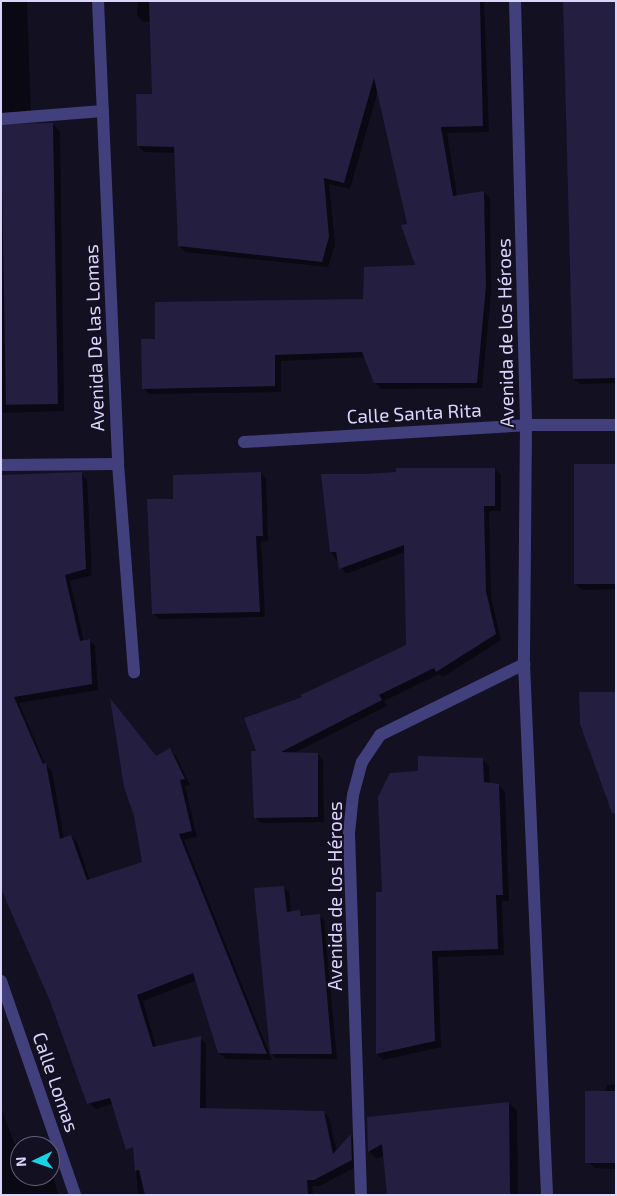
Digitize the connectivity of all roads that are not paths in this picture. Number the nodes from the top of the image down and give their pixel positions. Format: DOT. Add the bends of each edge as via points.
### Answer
graph roads {
  1 [pos="98,1"];
  2 [pos="515,1"];
  3 [pos="103,111"];
  4 [pos="1,119"];
  5 [pos="616,424"];
  6 [pos="526,425"];
  7 [pos="244,442"];
  8 [pos="118,464"];
  9 [pos="1,465"];
  10 [pos="524,664"];
  11 [pos="134,672"];
  12 [pos="1,982"];
  13 [pos="75,1195"];
  14 [pos="360,1195"];
  15 [pos="547,1195"];
  1 -- 3 [label="street, Avenida De las Lomas"];
  2 -- 6 [label="street, Avenida de los Héroes"];
  3 -- 4 [label="street"];
  3 -- 8 [label="street, Avenida De las Lomas"];
  5 -- 6 [label="street, Calle Santa Rita"];
  6 -- 7 [label="street, Calle Santa Rita"];
  6 -- 10 [label="street, Avenida de los Héroes"];
  8 -- 9 [label="street"];
  8 -- 11 [label="street, Avenida De las Lomas"];
  10 -- 14 [label="street, Avenida de los Héroes" via="380,736 362,762 352,795 349,833"];
  10 -- 15 [label="street, Avenida de los Héroes"];
  12 -- 13 [label="street, Calle Lomas"];
}
